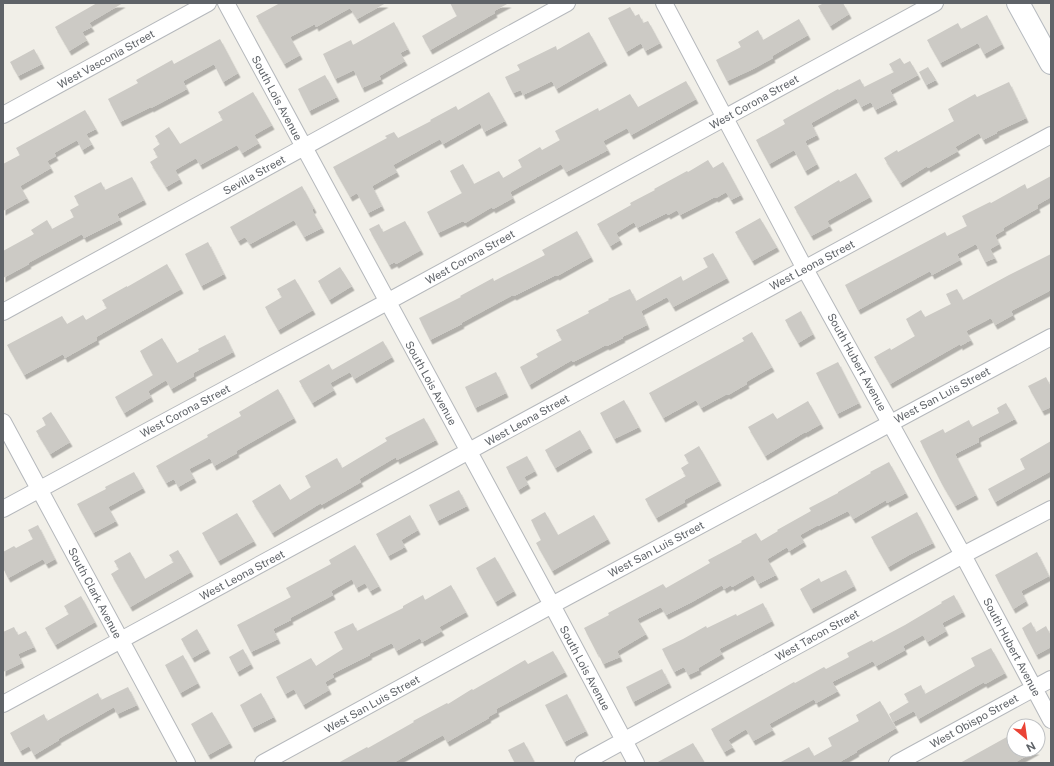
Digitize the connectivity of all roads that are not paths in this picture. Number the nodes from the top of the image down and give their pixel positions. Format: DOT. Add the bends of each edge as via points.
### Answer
graph roads {
  1 [pos="208,3"];
  2 [pos="226,3"];
  3 [pos="567,3"];
  4 [pos="664,3"];
  5 [pos="935,3"];
  6 [pos="1018,3"];
  7 [pos="1051,64"];
  8 [pos="3,115"];
  9 [pos="725,118"];
  10 [pos="1051,135"];
  11 [pos="304,148"];
  12 [pos="806,269"];
  13 [pos="387,302"];
  14 [pos="3,312"];
  15 [pos="1051,337"];
  16 [pos="3,422"];
  17 [pos="891,422"];
  18 [pos="469,452"];
  19 [pos="39,489"];
  20 [pos="3,509"];
  21 [pos="1051,509"];
  22 [pos="964,555"];
  23 [pos="552,605"];
  24 [pos="121,640"];
  25 [pos="1051,679"];
  26 [pos="1034,688"];
  27 [pos="3,704"];
  28 [pos="1051,720"];
  29 [pos="624,741"];
  30 [pos="187,763"];
  31 [pos="263,763"];
  32 [pos="583,763"];
  33 [pos="636,763"];
  34 [pos="897,763"];
  1 -- 8 [label="street, West Vasconia Street"];
  2 -- 11 [label="street, South Lois Avenue"];
  3 -- 11 [label="street, Sevilla Street"];
  4 -- 9 [label="street, South Hubert Avenue"];
  5 -- 9 [label="street, West Corona Street"];
  6 -- 7 [label="main road"];
  9 -- 12 [label="street, South Hubert Avenue"];
  9 -- 13 [label="street, West Corona Street"];
  10 -- 12 [label="street, West Leona Street"];
  11 -- 13 [label="street, South Lois Avenue"];
  11 -- 14 [label="street, Sevilla Street"];
  12 -- 17 [label="street, South Hubert Avenue"];
  12 -- 18 [label="street, West Leona Street"];
  13 -- 18 [label="street, South Lois Avenue"];
  13 -- 19 [label="street, West Corona Street"];
  15 -- 17 [label="street, West San Luis Street"];
  16 -- 19 [label="street, South Clark Avenue"];
  17 -- 22 [label="street, South Hubert Avenue"];
  17 -- 23 [label="street, West San Luis Street"];
  18 -- 23 [label="street, South Lois Avenue"];
  18 -- 24 [label="street, West Leona Street"];
  19 -- 20 [label="street, West Corona Street"];
  19 -- 24 [label="street, South Clark Avenue"];
  21 -- 22 [label="street, West Tacon Street"];
  22 -- 26 [label="street, South Hubert Avenue"];
  22 -- 29 [label="street, West Tacon Street"];
  23 -- 29 [label="street, South Lois Avenue"];
  23 -- 31 [label="street, West San Luis Street"];
  24 -- 27 [label="street, West Leona Street"];
  24 -- 30 [label="street, South Clark Avenue"];
  25 -- 26 [label="street, West Obispo Street"];
  26 -- 28 [label="street, South Hubert Avenue"];
  26 -- 34 [label="street, West Obispo Street"];
  29 -- 32 [label="street, West Tacon Street"];
  29 -- 33 [label="street, South Lois Avenue"];
}
